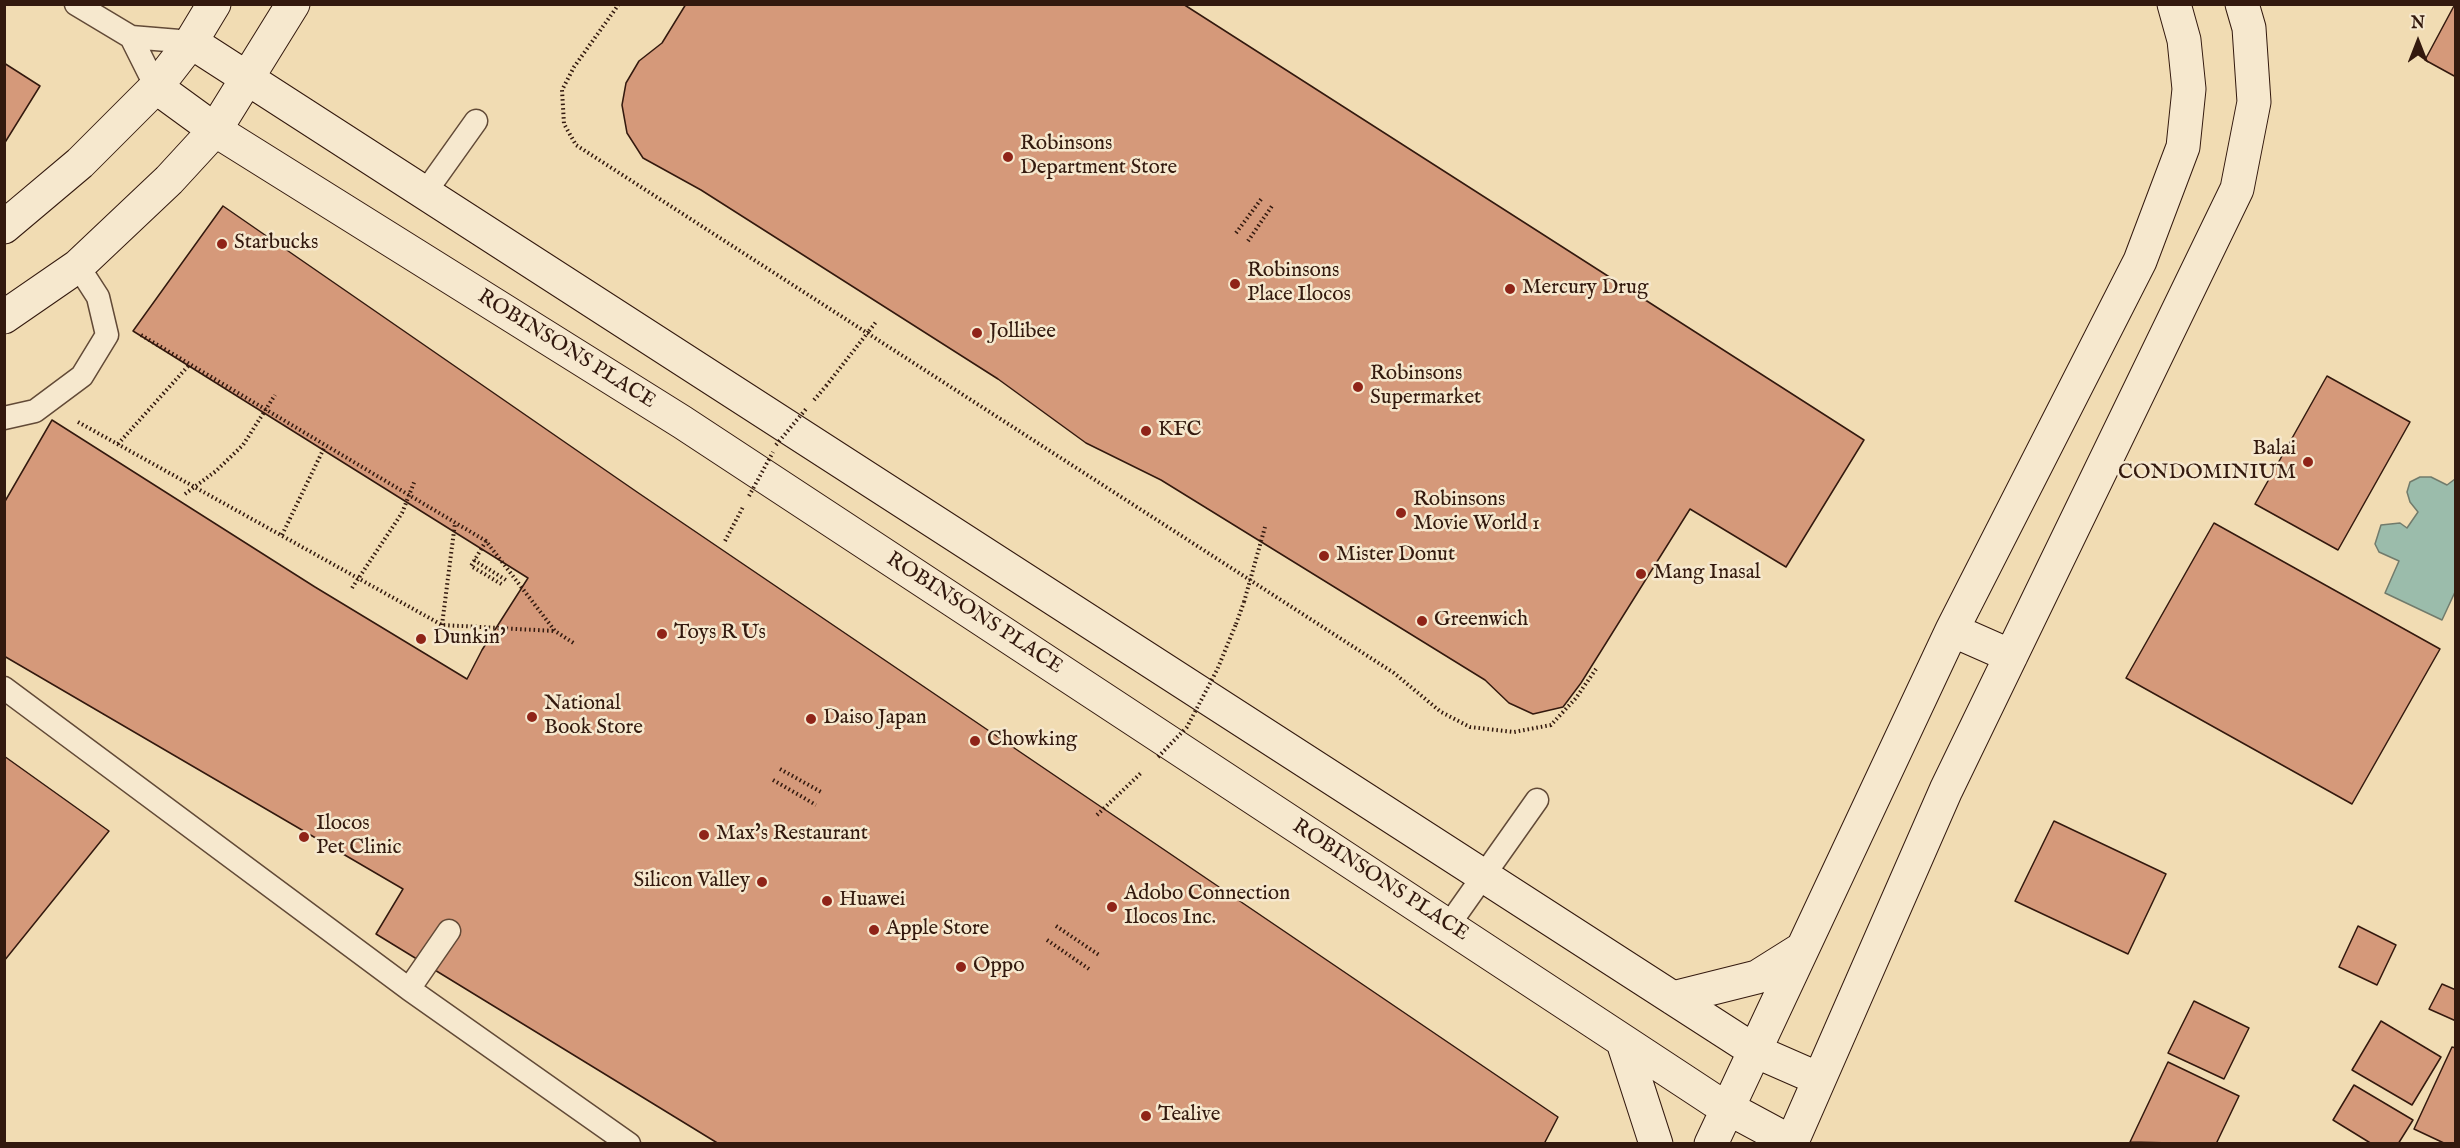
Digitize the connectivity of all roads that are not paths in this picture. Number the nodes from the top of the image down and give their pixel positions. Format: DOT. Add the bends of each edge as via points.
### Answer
graph roads {
  1 [pos="76,4"];
  2 [pos="214,4"];
  3 [pos="293,4"];
  4 [pos="2174,4"];
  5 [pos="2242,4"];
  6 [pos="131,37"];
  7 [pos="191,42"];
  8 [pos="248,81"];
  9 [pos="156,87"];
  10 [pos="476,121"];
  11 [pos="215,130"];
  12 [pos="424,194"];
  13 [pos="4,227"];
  14 [pos="78,266"];
  15 [pos="4,317"];
  16 [pos="4,418"];
  17 [pos="1952,630"];
  18 [pos="2010,656"];
  19 [pos="4,688"];
  20 [pos="1538,800"];
  21 [pos="1484,877"];
  22 [pos="1448,926"];
  23 [pos="448,931"];
  24 [pos="1800,950"];
  25 [pos="409,989"];
  26 [pos="1674,998"];
  27 [pos="1623,1042"];
  28 [pos="1755,1051"];
  29 [pos="1819,1079"];
  30 [pos="1729,1110"];
  31 [pos="629,1143"];
  32 [pos="1656,1143"];
  33 [pos="1712,1143"];
  34 [pos="1791,1143"];
  1 -- 6 [label="lane"];
  2 -- 7 [label="street"];
  3 -- 8 [label="street"];
  4 -- 17 [label="street" via="2184,40 2188,89 2183,147 2140,261"];
  5 -- 18 [label="street" via="2249,28 2254,102 2236,189"];
  6 -- 7 [label="lane"];
  6 -- 9 [label="lane"];
  7 -- 8 [label="street"];
  7 -- 9 [label="street"];
  8 -- 11 [label="street"];
  8 -- 12 [label="street"];
  9 -- 11 [label="street, ROBINSONS PLACE"];
  9 -- 13 [label="street" via="80,163"];
  10 -- 12 [label="lane"];
  11 -- 14 [label="street" via="169,180"];
  11 -- 22 [label="street, ROBINSONS PLACE" via="682,422"];
  12 -- 21 [label="street"];
  14 -- 15 [label="street"];
  14 -- 16 [label="lane" via="98,297 107,335 82,376 35,411"];
  17 -- 18 [label="street"];
  17 -- 24 [label="street"];
  18 -- 29 [label="street" via="1946,790"];
  19 -- 25 [label="lane"];
  20 -- 21 [label="lane"];
  21 -- 22 [label="lane"];
  21 -- 26 [label="street"];
  22 -- 27 [label="street, ROBINSONS PLACE"];
  23 -- 25 [label="lane"];
  24 -- 26 [label="street" via="1757,977"];
  24 -- 28 [label="street"];
  25 -- 31 [label="lane"];
  26 -- 28 [label="street"];
  27 -- 30 [label="street, ROBINSONS PLACE"];
  27 -- 32 [label="street"];
  28 -- 29 [label="street"];
  28 -- 30 [label="street"];
  29 -- 34 [label="street"];
  30 -- 33 [label="street"];
  30 -- 34 [label="street, ROBINSONS PLACE"];
}
